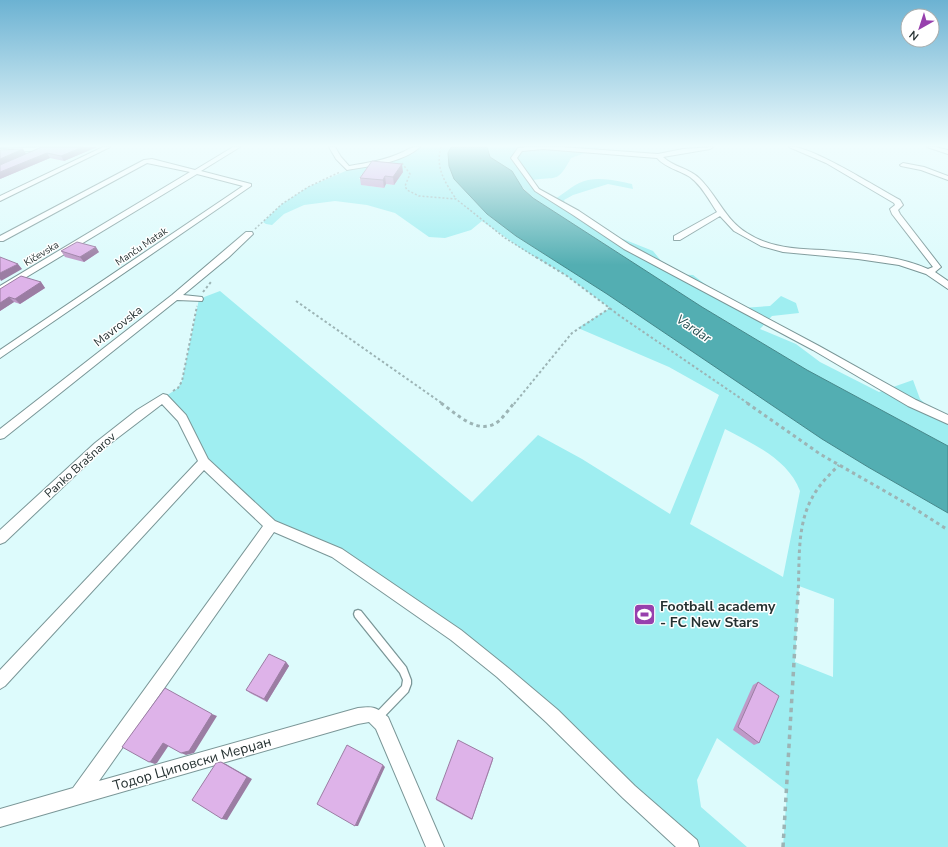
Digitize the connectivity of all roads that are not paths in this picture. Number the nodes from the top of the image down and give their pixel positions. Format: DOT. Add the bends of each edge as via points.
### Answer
graph roads {
  1 [pos="25,187"];
  2 [pos="97,187"];
  3 [pos="172,187"];
  4 [pos="247,187"];
  5 [pos="535,187"];
  6 [pos="704,187"];
  7 [pos="870,187"];
  8 [pos="0,199"];
  9 [pos="721,212"];
  10 [pos="249,234"];
  11 [pos="677,238"];
  12 [pos="0,239"];
  13 [pos="929,271"];
  14 [pos="948,286"];
  15 [pos="0,290"];
  16 [pos="175,297"];
  17 [pos="199,299"];
  18 [pos="0,355"];
  19 [pos="948,420"];
  20 [pos="0,435"];
  21 [pos="204,462"];
  22 [pos="270,525"];
  23 [pos="0,538"];
  24 [pos="358,614"];
  25 [pos="0,680"];
  26 [pos="379,721"];
  27 [pos="79,795"];
  28 [pos="0,818"];
  29 [pos="435,847"];
  30 [pos="690,847"];
  1 -- 8 [label="street"];
  2 -- 12 [label="street"];
  3 -- 15 [label="street, Kičevska"];
  4 -- 18 [label="street, Manču Matak"];
  5 -- 19 [label="street" via="627,247 743,308 912,403"];
  6 -- 9 [label="street"];
  7 -- 13 [label="street" via="897,202 898,205 894,209 896,214 937,267"];
  9 -- 11 [label="street"];
  9 -- 13 [label="street" via="729,223 744,235 781,250 873,258"];
  10 -- 16 [label="street, Mavrovska"];
  13 -- 14 [label="street"];
  16 -- 17 [label="street"];
  16 -- 20 [label="street, Mavrovska"];
  21 -- 22 [label="street"];
  21 -- 23 [label="street, Panko Brašnarov" via="182,418 163,398 111,436"];
  21 -- 25 [label="street"];
  22 -- 27 [label="street" via="267,533"];
  22 -- 30 [label="street" via="337,553 456,635 546,711"];
  24 -- 26 [label="lane" via="407,677 408,684 405,689"];
  26 -- 27 [label="street, Тодор Циповски Мерџан" via="371,714 358,716"];
  26 -- 29 [label="street"];
  27 -- 28 [label="street, Тодор Циповски Мерџан"];
}
